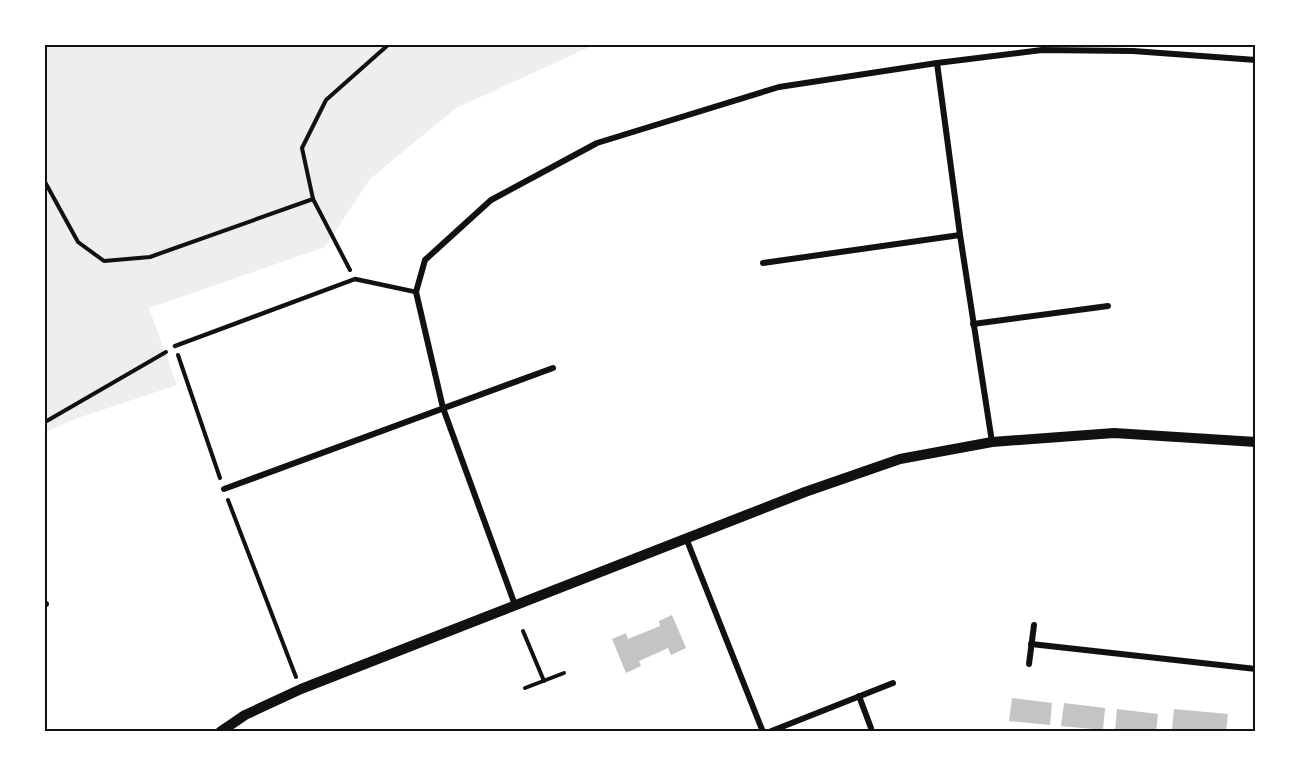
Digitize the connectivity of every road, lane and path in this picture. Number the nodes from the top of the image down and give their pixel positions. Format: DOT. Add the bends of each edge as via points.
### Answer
graph roads {
  1 [pos="388,45"];
  2 [pos="1256,60"];
  3 [pos="937,63"];
  4 [pos="45,183"];
  5 [pos="313,199"];
  6 [pos="960,235"];
  7 [pos="763,263"];
  8 [pos="355,279"];
  9 [pos="416,292"];
  10 [pos="1108,306"];
  11 [pos="973,324"];
  12 [pos="175,346"];
  13 [pos="553,368"];
  14 [pos="443,408"];
  15 [pos="45,422"];
  16 [pos="992,442"];
  17 [pos="1256,442"];
  18 [pos="224,489"];
  19 [pos="686,538"];
  20 [pos="515,605"];
  21 [pos="1034,625"];
  22 [pos="523,631"];
  23 [pos="1031,644"];
  24 [pos="1029,664"];
  25 [pos="1256,669"];
  26 [pos="564,673"];
  27 [pos="544,681"];
  28 [pos="893,683"];
  29 [pos="525,688"];
  30 [pos="301,689"];
  31 [pos="859,696"];
  32 [pos="871,728"];
  33 [pos="220,732"];
  34 [pos="763,732"];
  35 [pos="769,732"];
  1 -- 5 [label="path" via="326,100 302,148"];
  2 -- 3 [label="street" via="1133,51 1042,50"];
  3 -- 6 [label="street"];
  3 -- 9 [label="street" via="779,87 597,143 491,200 425,260"];
  4 -- 5 [label="path" via="78,242 104,261 150,257"];
  5 -- 8 [label="path"];
  6 -- 7 [label="street"];
  6 -- 11 [label="street"];
  8 -- 9 [label="lane"];
  8 -- 12 [label="lane"];
  9 -- 14 [label="street"];
  10 -- 11 [label="street"];
  11 -- 16 [label="street"];
  12 -- 15 [label="path"];
  12 -- 18 [label="path"];
  13 -- 14 [label="street"];
  14 -- 18 [label="street"];
  14 -- 20 [label="street"];
  16 -- 17 [label="street" via="1114,433"];
  16 -- 19 [label="street" via="900,459"];
  18 -- 30 [label="path"];
  19 -- 20 [label="street"];
  19 -- 34 [label="street"];
  20 -- 30 [label="street"];
  21 -- 23 [label="street"];
  22 -- 27 [label="path"];
  23 -- 24 [label="street"];
  23 -- 25 [label="street"];
  26 -- 27 [label="path"];
  27 -- 29 [label="path"];
  28 -- 31 [label="street"];
  30 -- 33 [label="street" via="245,715"];
  31 -- 32 [label="street"];
  31 -- 35 [label="street"];
}
